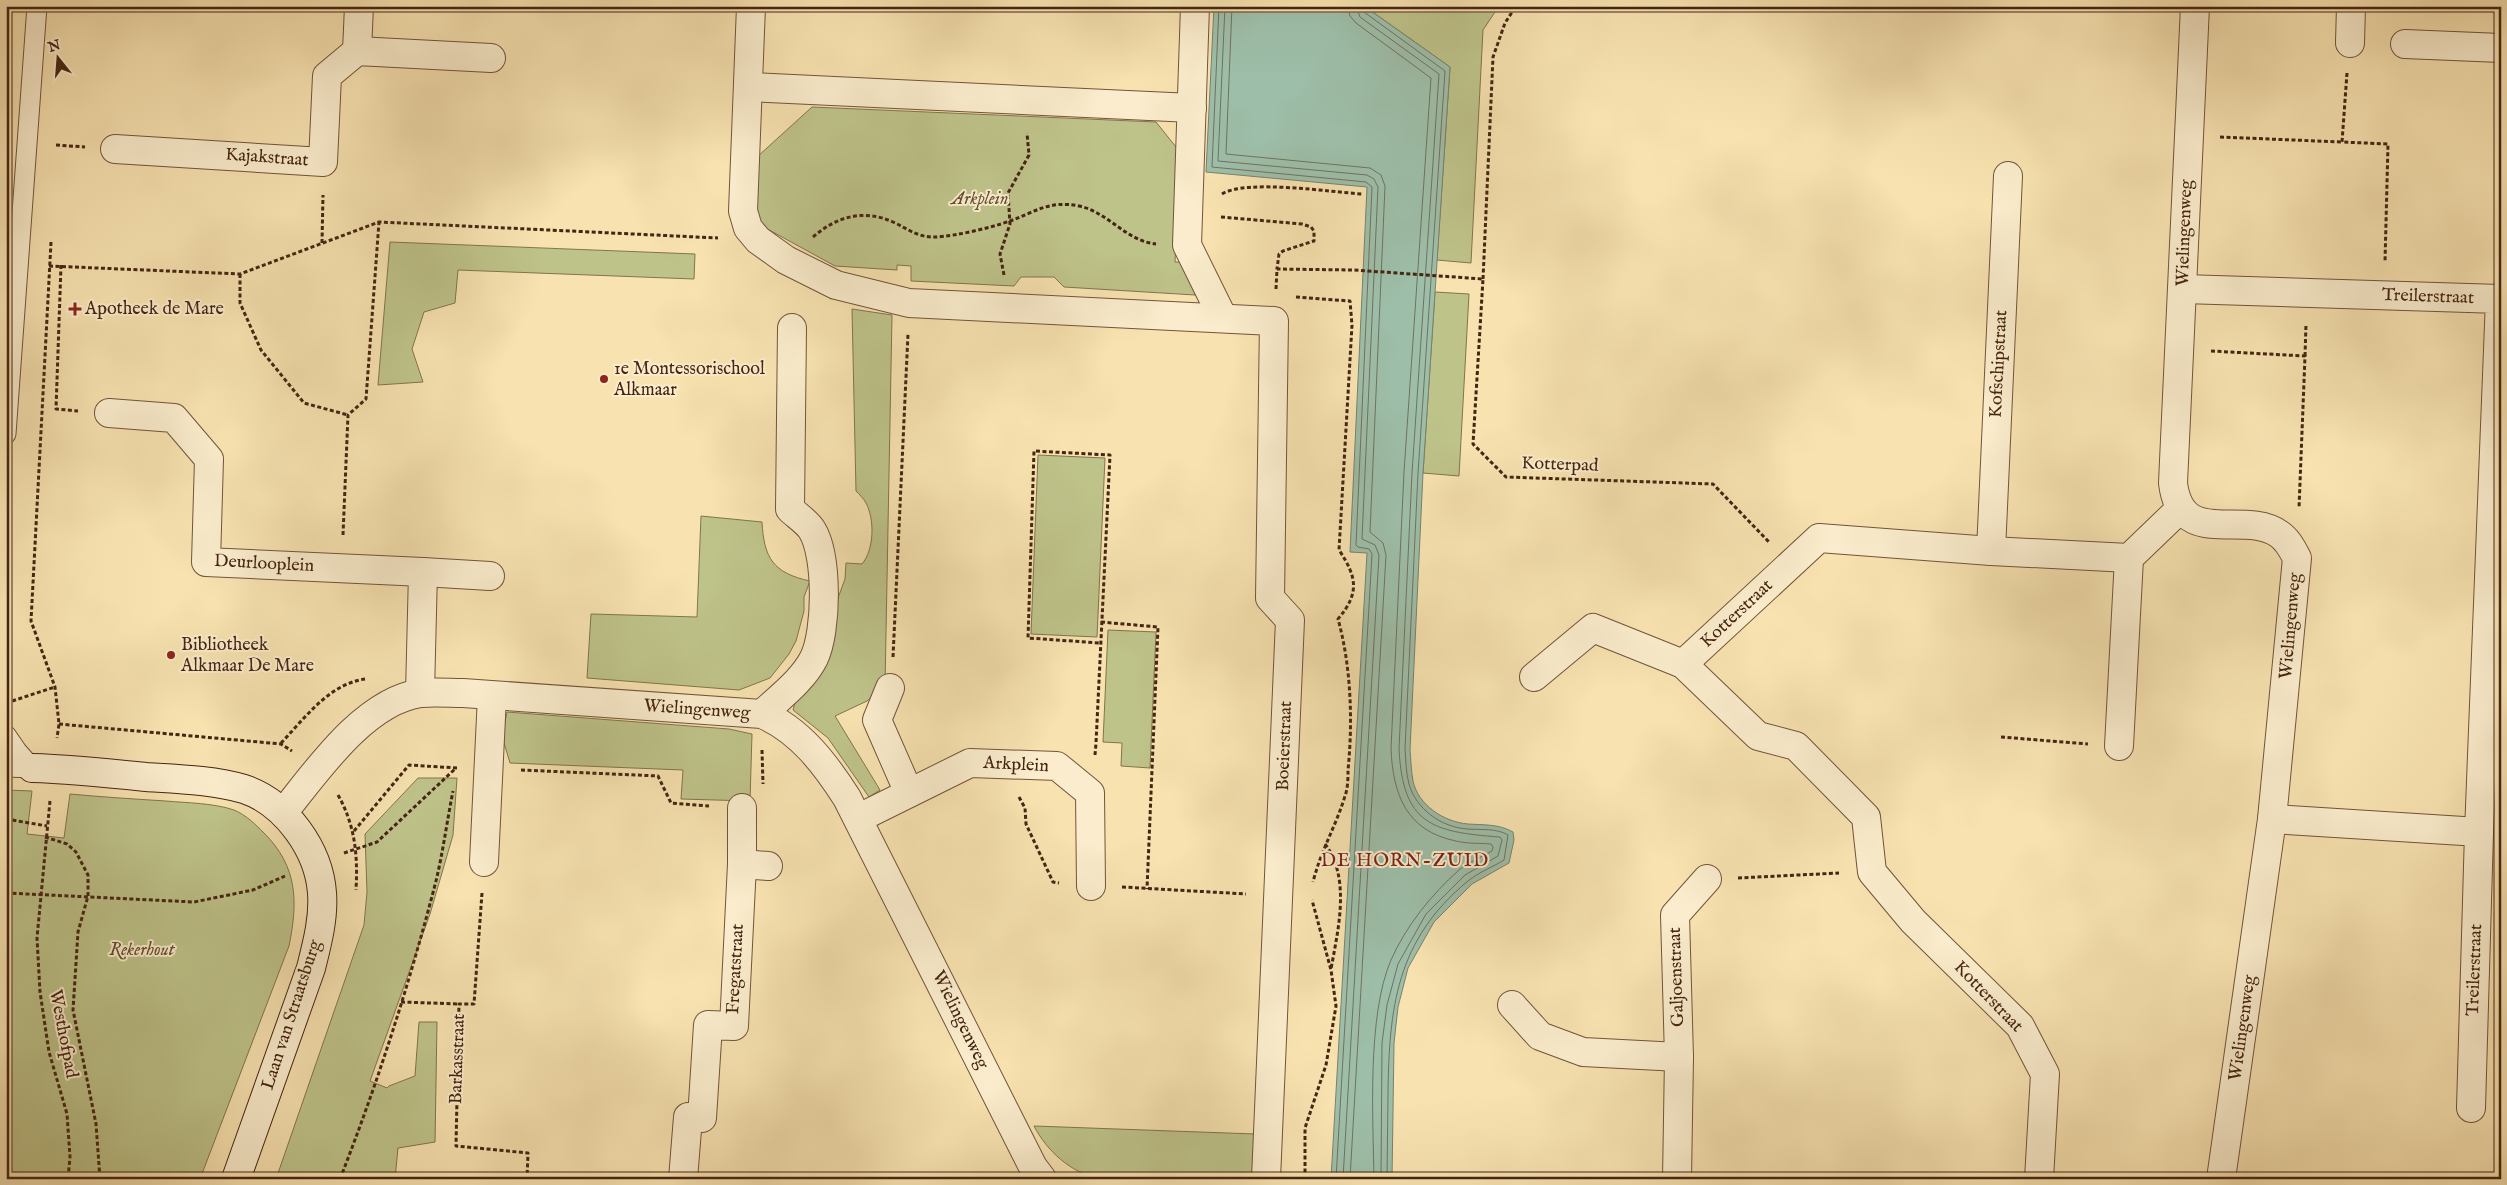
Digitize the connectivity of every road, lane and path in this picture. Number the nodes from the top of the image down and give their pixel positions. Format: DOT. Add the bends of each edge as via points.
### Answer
graph roads {
  1 [pos="37,6"];
  2 [pos="358,6"];
  3 [pos="751,6"];
  4 [pos="1196,6"];
  5 [pos="1516,6"];
  6 [pos="2195,6"];
  7 [pos="2352,6"];
  8 [pos="2350,42"];
  9 [pos="2405,44"];
  10 [pos="2501,48"];
  11 [pos="358,51"];
  12 [pos="491,58"];
  13 [pos="748,86"];
  14 [pos="1036,100"];
  15 [pos="1192,108"];
  16 [pos="56,135"];
  17 [pos="2190,136"];
  18 [pos="2342,142"];
  19 [pos="115,149"];
  20 [pos="55,154"];
  21 [pos="2008,176"];
  22 [pos="323,186"];
  23 [pos="1362,194"];
  24 [pos="1218,198"];
  25 [pos="1010,221"];
  26 [pos="379,222"];
  27 [pos="51,238"];
  28 [pos="758,240"];
  29 [pos="322,244"];
  30 [pos="1187,245"];
  31 [pos="793,264"];
  32 [pos="20,265"];
  33 [pos="61,265"];
  34 [pos="49,266"];
  35 [pos="1277,269"];
  36 [pos="240,274"];
  37 [pos="1483,279"];
  38 [pos="2183,289"];
  39 [pos="2384,295"];
  40 [pos="909,303"];
  41 [pos="1005,308"];
  42 [pos="1275,308"];
  43 [pos="1223,318"];
  44 [pos="792,328"];
  45 [pos="2180,350"];
  46 [pos="109,412"];
  47 [pos="348,415"];
  48 [pos="6,434"];
  49 [pos="2180,509"];
  50 [pos="2299,510"];
  51 [pos="1991,551"];
  52 [pos="2129,558"];
  53 [pos="1790,564"];
  54 [pos="342,568"];
  55 [pos="422,572"];
  56 [pos="490,576"];
  57 [pos="1101,622"];
  58 [pos="896,636"];
  59 [pos="1100,642"];
  60 [pos="1683,664"];
  61 [pos="1534,678"];
  62 [pos="55,687"];
  63 [pos="890,688"];
  64 [pos="420,694"];
  65 [pos="492,696"];
  66 [pos="6,703"];
  67 [pos="762,714"];
  68 [pos="58,724"];
  69 [pos="6,735"];
  70 [pos="2001,737"];
  71 [pos="2119,746"];
  72 [pos="1003,764"];
  73 [pos="457,767"];
  74 [pos="31,768"];
  75 [pos="489,769"];
  76 [pos="318,770"];
  77 [pos="456,777"];
  78 [pos="454,786"];
  79 [pos="909,793"];
  80 [pos="1090,793"];
  81 [pos="742,808"];
  82 [pos="283,813"];
  83 [pos="859,818"];
  84 [pos="2272,819"];
  85 [pos="6,820"];
  86 [pos="47,826"];
  87 [pos="354,831"];
  88 [pos="2479,832"];
  89 [pos="46,837"];
  90 [pos="1324,843"];
  91 [pos="356,849"];
  92 [pos="315,862"];
  93 [pos="484,862"];
  94 [pos="742,864"];
  95 [pos="768,866"];
  96 [pos="1872,872"];
  97 [pos="1708,880"];
  98 [pos="1091,886"];
  99 [pos="1312,888"];
  100 [pos="1148,889"];
  101 [pos="6,893"];
  102 [pos="40,893"];
  103 [pos="1312,895"];
  104 [pos="88,896"];
  105 [pos="356,896"];
  106 [pos="1279,896"];
  107 [pos="1331,970"];
  108 [pos="401,1002"];
  109 [pos="460,1004"];
  110 [pos="1512,1006"];
  111 [pos="1679,1057"];
  112 [pos="2471,1108"];
  113 [pos="68,1179"];
  114 [pos="100,1179"];
  115 [pos="236,1179"];
  116 [pos="340,1179"];
  117 [pos="527,1179"];
  118 [pos="683,1179"];
  119 [pos="1042,1179"];
  120 [pos="1266,1179"];
  121 [pos="1306,1179"];
  122 [pos="1676,1179"];
  123 [pos="2039,1179"];
  124 [pos="2221,1179"];
  1 -- 32 [label="lane"];
  2 -- 11 [label="street"];
  3 -- 13 [label="street"];
  4 -- 15 [label="street"];
  5 -- 37 [label="path, Kotterpad" via="1504,23 1493,57"];
  6 -- 17 [label="street, Wielingenweg"];
  7 -- 8 [label="street"];
  8 -- 18 [label="path"];
  9 -- 10 [label="street"];
  11 -- 12 [label="street"];
  11 -- 19 [label="street, Kajakstraat" via="327,76 323,162"];
  13 -- 14 [label="street"];
  13 -- 28 [label="street" via="743,211 748,228"];
  14 -- 15 [label="street"];
  14 -- 25 [label="path" via="1036,119 1027,132 1030,155 1008,193"];
  15 -- 30 [label="street"];
  16 -- 20 [label="path"];
  17 -- 18 [label="path"];
  17 -- 38 [label="street, Wielingenweg"];
  18 -- 39 [label="path" via="2388,144"];
  21 -- 51 [label="street, Kofschipstraat"];
  22 -- 29 [label="path"];
  23 -- 24 [label="path" via="1254,187 1233,189"];
  25 -- 30 [label="path" via="1042,206 1079,206 1096,212 1146,243"];
  25 -- 31 [label="path" via="949,236 926,237 877,217 859,214 829,224 808,241"];
  25 -- 41 [label="path" via="1000,254 1006,283"];
  26 -- 28 [label="path"];
  26 -- 29 [label="path"];
  26 -- 47 [label="path" via="366,400"];
  27 -- 34 [label="path, Westhofpad"];
  28 -- 31 [label="street"];
  29 -- 36 [label="path"];
  30 -- 35 [label="path" via="1204,239 1214,217 1298,223 1311,227 1314,241 1279,254"];
  30 -- 43 [label="street"];
  31 -- 40 [label="street" via="836,285"];
  32 -- 34 [label="path"];
  32 -- 48 [label="lane"];
  33 -- 34 [label="path"];
  33 -- 36 [label="path"];
  33 -- 46 [label="path" via="56,409"];
  34 -- 62 [label="path, Westhofpad" via="30,621"];
  35 -- 37 [label="path" via="1354,270"];
  35 -- 42 [label="path"];
  36 -- 47 [label="path" via="240,303 261,350 304,403"];
  37 -- 53 [label="path, Kotterpad" via="1473,444 1506,477 1713,484"];
  38 -- 39 [label="street, Treilerstraat"];
  38 -- 45 [label="street, Wielingenweg"];
  39 -- 88 [label="street, Treilerstraat" via="2500,299"];
  40 -- 41 [label="street"];
  40 -- 58 [label="path"];
  41 -- 43 [label="street"];
  42 -- 43 [label="street"];
  42 -- 90 [label="path" via="1350,301 1352,325 1339,550 1352,572 1354,583 1350,604 1338,618 1348,672 1350,758 1346,795"];
  42 -- 106 [label="street, Boeierstraat" via="1270,598 1290,620"];
  44 -- 67 [label="street" via="790,509 812,530 825,600 814,656 797,680"];
  45 -- 49 [label="street, Wielingenweg" via="2173,482"];
  45 -- 50 [label="path" via="2305,356"];
  46 -- 54 [label="street, Deurlooplein" via="174,418 209,459 206,562"];
  47 -- 54 [label="path"];
  49 -- 52 [label="street"];
  49 -- 84 [label="street, Wielingenweg" via="2190,518 2205,523 2264,528 2278,533 2290,544 2297,558"];
  51 -- 52 [label="street"];
  51 -- 53 [label="street" via="1819,538"];
  52 -- 71 [label="street"];
  53 -- 60 [label="street, Kotterstraat"];
  54 -- 55 [label="street, Deurlooplein"];
  55 -- 56 [label="street, Deurlooplein"];
  55 -- 64 [label="street"];
  57 -- 59 [label="path"];
  57 -- 59 [label="path" via="1110,455 1034,451 1028,638"];
  57 -- 100 [label="path" via="1158,627"];
  59 -- 80 [label="path" via="1096,743"];
  60 -- 61 [label="street" via="1594,628"];
  60 -- 96 [label="street" via="1758,736 1796,746 1866,818"];
  62 -- 66 [label="path"];
  62 -- 68 [label="path, Westhofpad"];
  63 -- 79 [label="street" via="877,720"];
  64 -- 65 [label="street, Wielingenweg"];
  64 -- 76 [label="street, Wielingenweg" via="380,710 362,722"];
  65 -- 67 [label="street, Wielingenweg"];
  65 -- 75 [label="street"];
  67 -- 81 [label="path" via="763,809"];
  67 -- 83 [label="street, Wielingenweg" via="787,728 819,758"];
  68 -- 74 [label="path, Westhofpad"];
  68 -- 76 [label="path" via="281,744"];
  69 -- 74 [label="lane"];
  70 -- 71 [label="path"];
  72 -- 79 [label="street, Arkplein" via="970,763"];
  72 -- 80 [label="street, Arkplein" via="1057,766"];
  72 -- 98 [label="path" via="1025,808 1026,824 1054,882"];
  73 -- 75 [label="path"];
  73 -- 77 [label="path"];
  73 -- 87 [label="path" via="409,765"];
  73 -- 91 [label="path" via="377,842"];
  74 -- 82 [label="street, Laan van Straatsburg" via="224,785 245,790"];
  74 -- 86 [label="path, Westhofpad"];
  75 -- 81 [label="path" via="658,776 671,804"];
  75 -- 93 [label="street"];
  76 -- 82 [label="street, Wielingenweg"];
  76 -- 87 [label="path" via="337,793"];
  78 -- 108 [label="path" via="436,880"];
  79 -- 83 [label="street, Arkplein"];
  80 -- 98 [label="street"];
  81 -- 94 [label="street"];
  82 -- 92 [label="street, Laan van Straatsburg" via="298,830"];
  83 -- 119 [label="street, Wielingenweg" via="1028,1158"];
  84 -- 88 [label="street"];
  84 -- 124 [label="street, Wielingenweg"];
  85 -- 86 [label="path"];
  86 -- 89 [label="path, Westhofpad"];
  87 -- 91 [label="path"];
  88 -- 112 [label="street, Treilerstraat"];
  89 -- 102 [label="path, Westhofpad"];
  89 -- 104 [label="path" via="67,844 76,852 88,875"];
  90 -- 99 [label="path"];
  90 -- 107 [label="path" via="1335,861 1340,895"];
  91 -- 92 [label="path"];
  91 -- 105 [label="path"];
  92 -- 104 [label="path" via="252,890 194,902"];
  92 -- 115 [label="street, Laan van Straatsburg" via="322,894 319,937"];
  93 -- 109 [label="path, Barkasstraat" via="474,1004"];
  94 -- 95 [label="street"];
  94 -- 118 [label="street, Fregatstraat" via="734,1026 708,1025 702,1118 688,1117"];
  96 -- 97 [label="path"];
  96 -- 123 [label="street, Kotterstraat" via="1913,921 2020,1026 2045,1074"];
  97 -- 111 [label="street, Galjoenstraat" via="1675,915"];
  98 -- 100 [label="path"];
  100 -- 106 [label="path"];
  101 -- 102 [label="path"];
  102 -- 104 [label="path"];
  102 -- 113 [label="path, Westhofpad" via="37,938 40,992 49,1052 67,1114"];
  103 -- 107 [label="path"];
  104 -- 114 [label="path" via="78,932 73,1010 96,1124"];
  106 -- 120 [label="street, Boeierstraat"];
  107 -- 121 [label="path" via="1336,1006 1326,1065 1305,1128"];
  108 -- 109 [label="path"];
  108 -- 116 [label="path" via="377,1084"];
  109 -- 117 [label="path, Barkasstraat" via="456,1146 528,1153"];
  110 -- 111 [label="street" via="1540,1036 1583,1052"];
  111 -- 122 [label="street, Galjoenstraat"];
}
